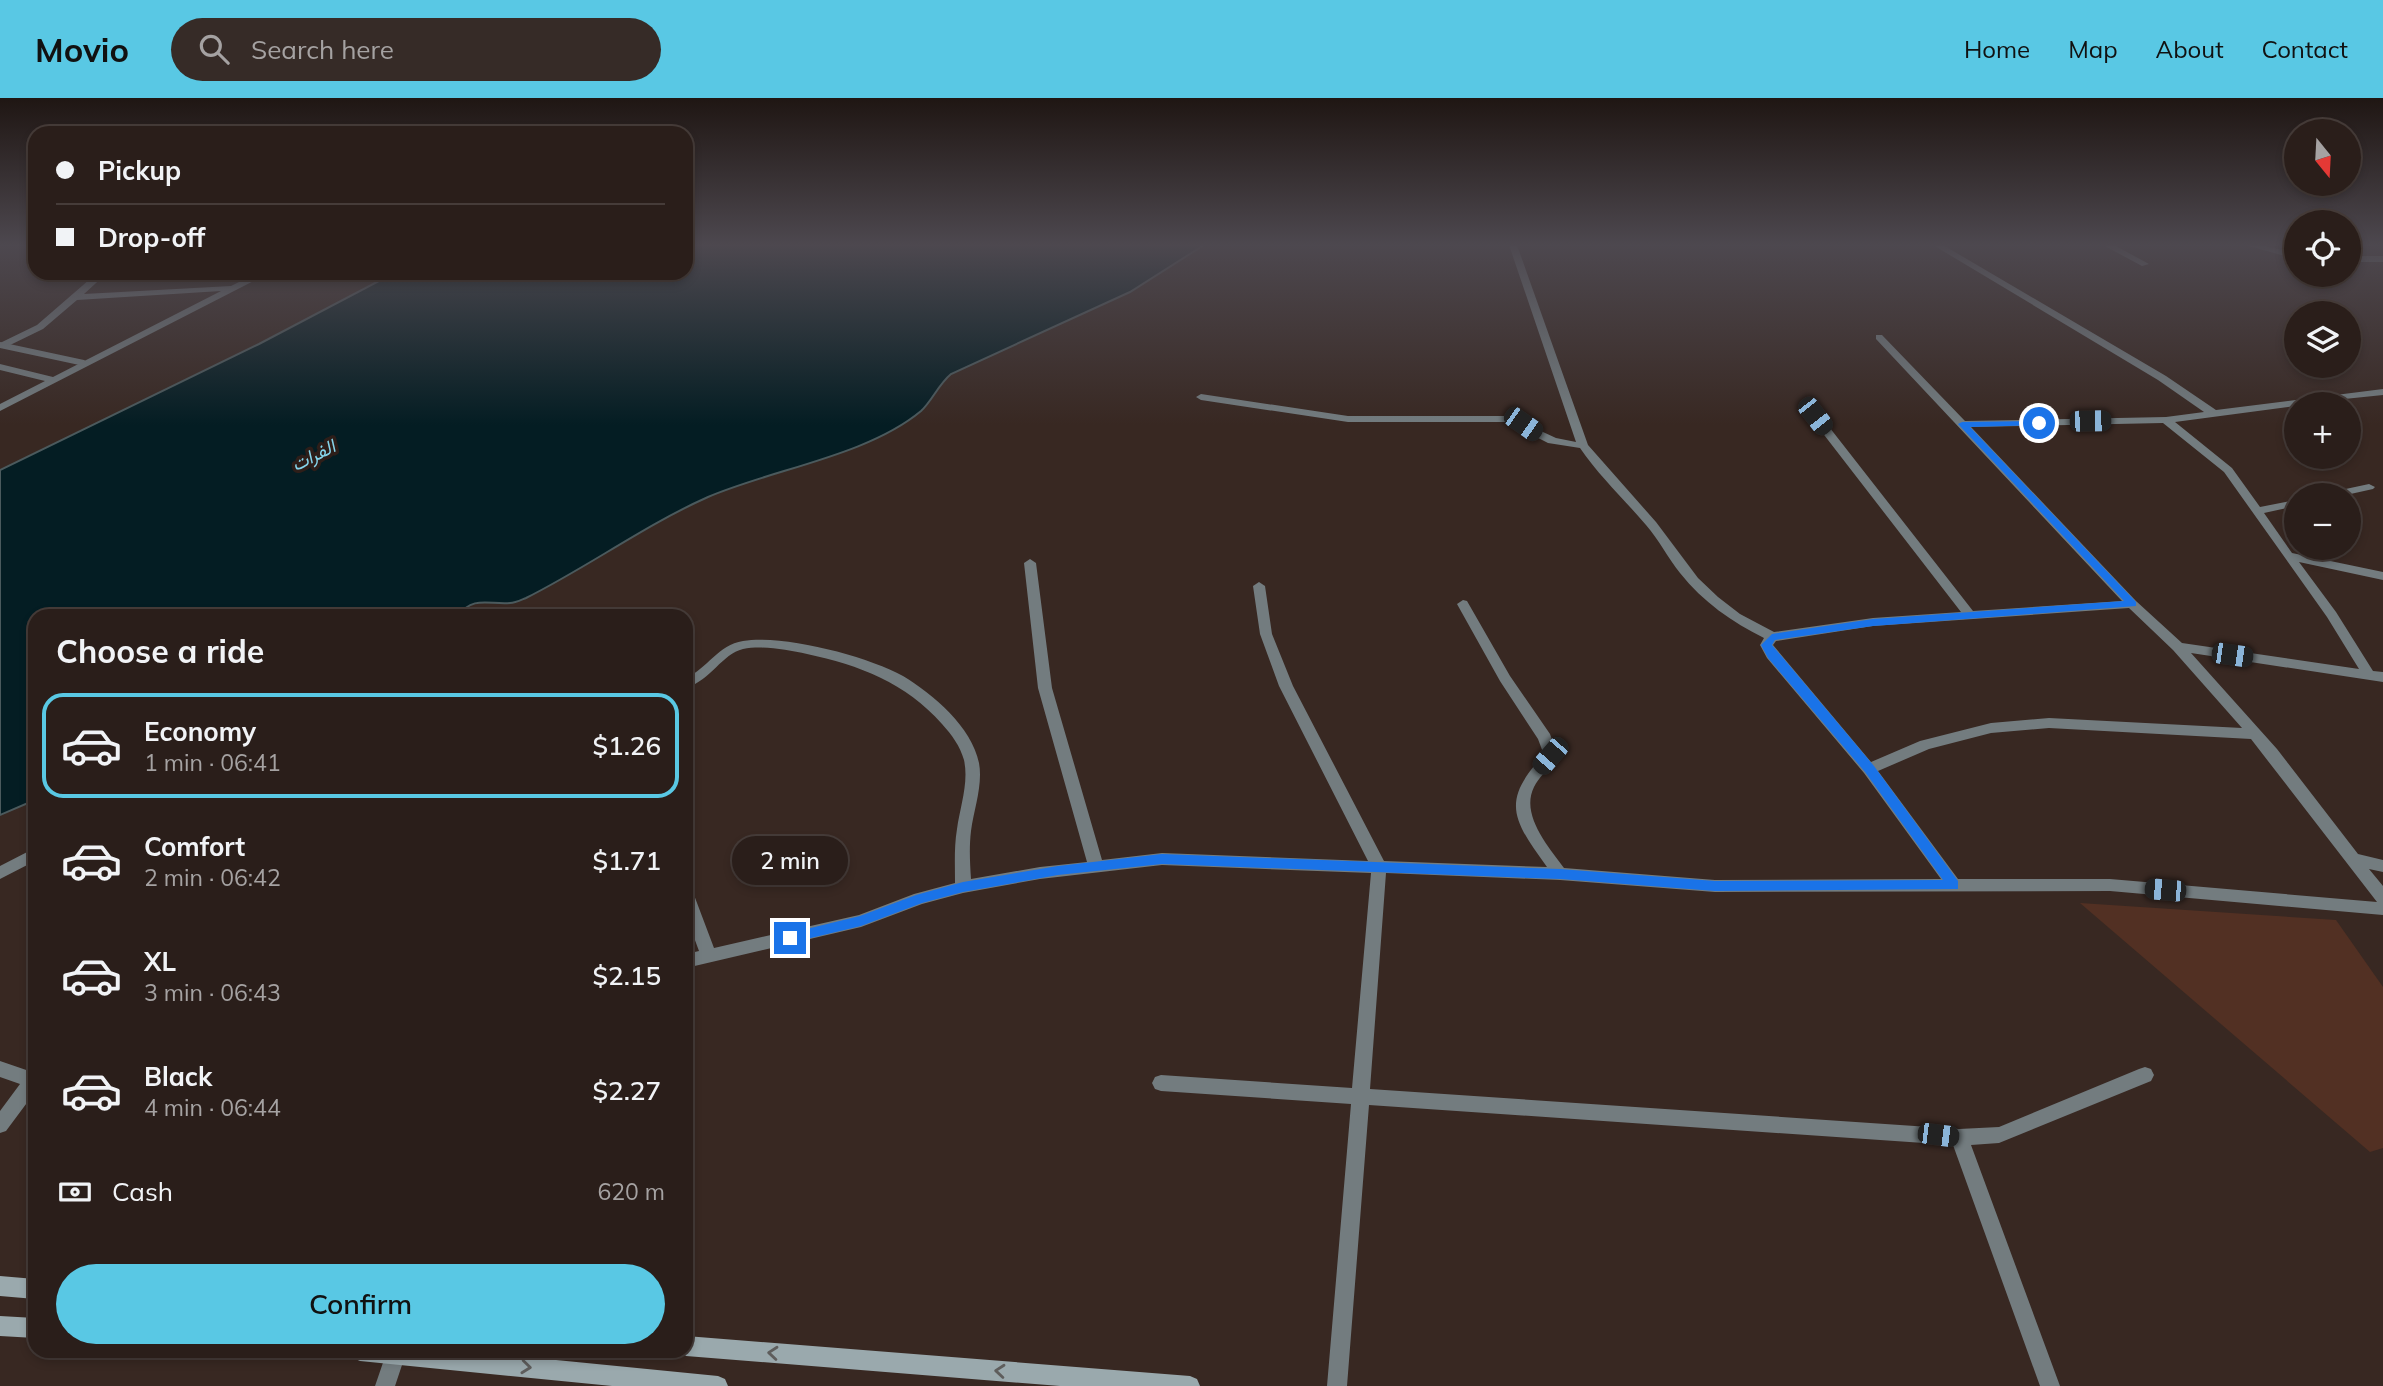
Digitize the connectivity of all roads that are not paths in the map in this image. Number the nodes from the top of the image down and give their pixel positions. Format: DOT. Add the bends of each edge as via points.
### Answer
graph roads {
  1 [pos="66,305"];
  2 [pos="200,305"];
  3 [pos="1534,305"];
  4 [pos="2039,305"];
  5 [pos="1879,337"];
  6 [pos="2,345"];
  7 [pos="84,363"];
  8 [pos="2,368"];
  9 [pos="52,380"];
  10 [pos="2383,392"];
  11 [pos="1201,397"];
  12 [pos="0,408"];
  13 [pos="2214,414"];
  14 [pos="1815,416"];
  15 [pos="2166,420"];
  16 [pos="1962,424"];
  17 [pos="1583,445"];
  18 [pos="2368,487"];
  19 [pos="2361,489"];
  20 [pos="2284,505"];
  21 [pos="2257,511"];
  22 [pos="2284,550"];
  23 [pos="2291,560"];
  24 [pos="2307,560"];
  25 [pos="1030,563"];
  26 [pos="2383,576"];
  27 [pos="1259,586"];
  28 [pos="1464,604"];
  29 [pos="2132,604"];
  30 [pos="1969,614"];
  31 [pos="1772,637"];
  32 [pos="2178,648"];
  33 [pos="2368,673"];
  34 [pos="2383,677"];
  35 [pos="693,682"];
  36 [pos="2255,734"];
  37 [pos="1870,769"];
  38 [pos="28,858"];
  39 [pos="2352,859"];
  40 [pos="1096,865"];
  41 [pos="2383,866"];
  42 [pos="1379,867"];
  43 [pos="0,873"];
  44 [pos="1560,874"];
  45 [pos="1954,885"];
  46 [pos="963,887"];
  47 [pos="2383,898"];
  48 [pos="2383,909"];
  49 [pos="693,913"];
  50 [pos="709,955"];
  51 [pos="693,959"];
  52 [pos="0,1069"];
  53 [pos="2145,1075"];
  54 [pos="28,1079"];
  55 [pos="1161,1083"];
  56 [pos="28,1089"];
  57 [pos="1360,1097"];
  58 [pos="0,1125"];
  59 [pos="1959,1138"];
  60 [pos="0,1286"];
  61 [pos="28,1288"];
  62 [pos="0,1326"];
  63 [pos="28,1328"];
  64 [pos="693,1347"];
  65 [pos="394,1358"];
  66 [pos="445,1358"];
  67 [pos="385,1386"];
  68 [pos="718,1386"];
  69 [pos="1190,1386"];
  70 [pos="1337,1386"];
  71 [pos="2050,1386"];
  1 -- 6 [label="street" via="40,327"];
  2 -- 7 [label="street"];
  3 -- 17 [label="street"];
  4 -- 13 [label="street" via="2162,377"];
  5 -- 16 [label="street"];
  6 -- 7 [label="street"];
  7 -- 9 [label="street"];
  8 -- 9 [label="street"];
  9 -- 12 [label="street"];
  10 -- 13 [label="street"];
  11 -- 17 [label="street" via="1348,419 1508,419 1565,446"];
  13 -- 15 [label="street"];
  14 -- 30 [label="street"];
  15 -- 16 [label="street"];
  15 -- 21 [label="street" via="2228,470"];
  16 -- 29 [label="street"];
  17 -- 31 [label="street" via="1708,597 1735,619"];
  18 -- 19 [label="street"];
  20 -- 21 [label="street"];
  21 -- 22 [label="street"];
  23 -- 33 [label="street"];
  24 -- 26 [label="street"];
  25 -- 40 [label="street" via="1045,688"];
  27 -- 42 [label="street" via="1266,634 1286,686"];
  28 -- 44 [label="street" via="1545,737 1550,756 1531,779 1522,800 1532,833"];
  29 -- 30 [label="street"];
  29 -- 32 [label="street"];
  30 -- 31 [label="street"];
  31 -- 37 [label="street" via="1766,645 1772,655"];
  32 -- 33 [label="street"];
  32 -- 36 [label="street"];
  33 -- 34 [label="street"];
  35 -- 46 [label="street" via="720,656 739,645 758,642 824,654 896,678 954,725 972,763 962,842"];
  36 -- 37 [label="street" via="2049,723 1991,728 1944,740"];
  36 -- 39 [label="street"];
  37 -- 45 [label="street"];
  38 -- 43 [label="street"];
  39 -- 41 [label="street"];
  39 -- 47 [label="street"];
  40 -- 42 [label="street" via="1162,859"];
  40 -- 46 [label="street"];
  42 -- 44 [label="street"];
  42 -- 57 [label="street"];
  44 -- 45 [label="street" via="1715,886"];
  45 -- 48 [label="street" via="2110,885"];
  46 -- 50 [label="street" via="861,921"];
  49 -- 50 [label="street"];
  50 -- 51 [label="street"];
  52 -- 54 [label="street"];
  53 -- 59 [label="street" via="1999,1135"];
  55 -- 57 [label="street"];
  56 -- 58 [label="street"];
  57 -- 59 [label="street"];
  57 -- 70 [label="street"];
  59 -- 71 [label="street"];
  60 -- 61 [label="main road"];
  62 -- 63 [label="main road"];
  69 -- 64 [label="main road, one-way"];
  65 -- 67 [label="street"];
  66 -- 68 [label="main road, one-way"];
}
